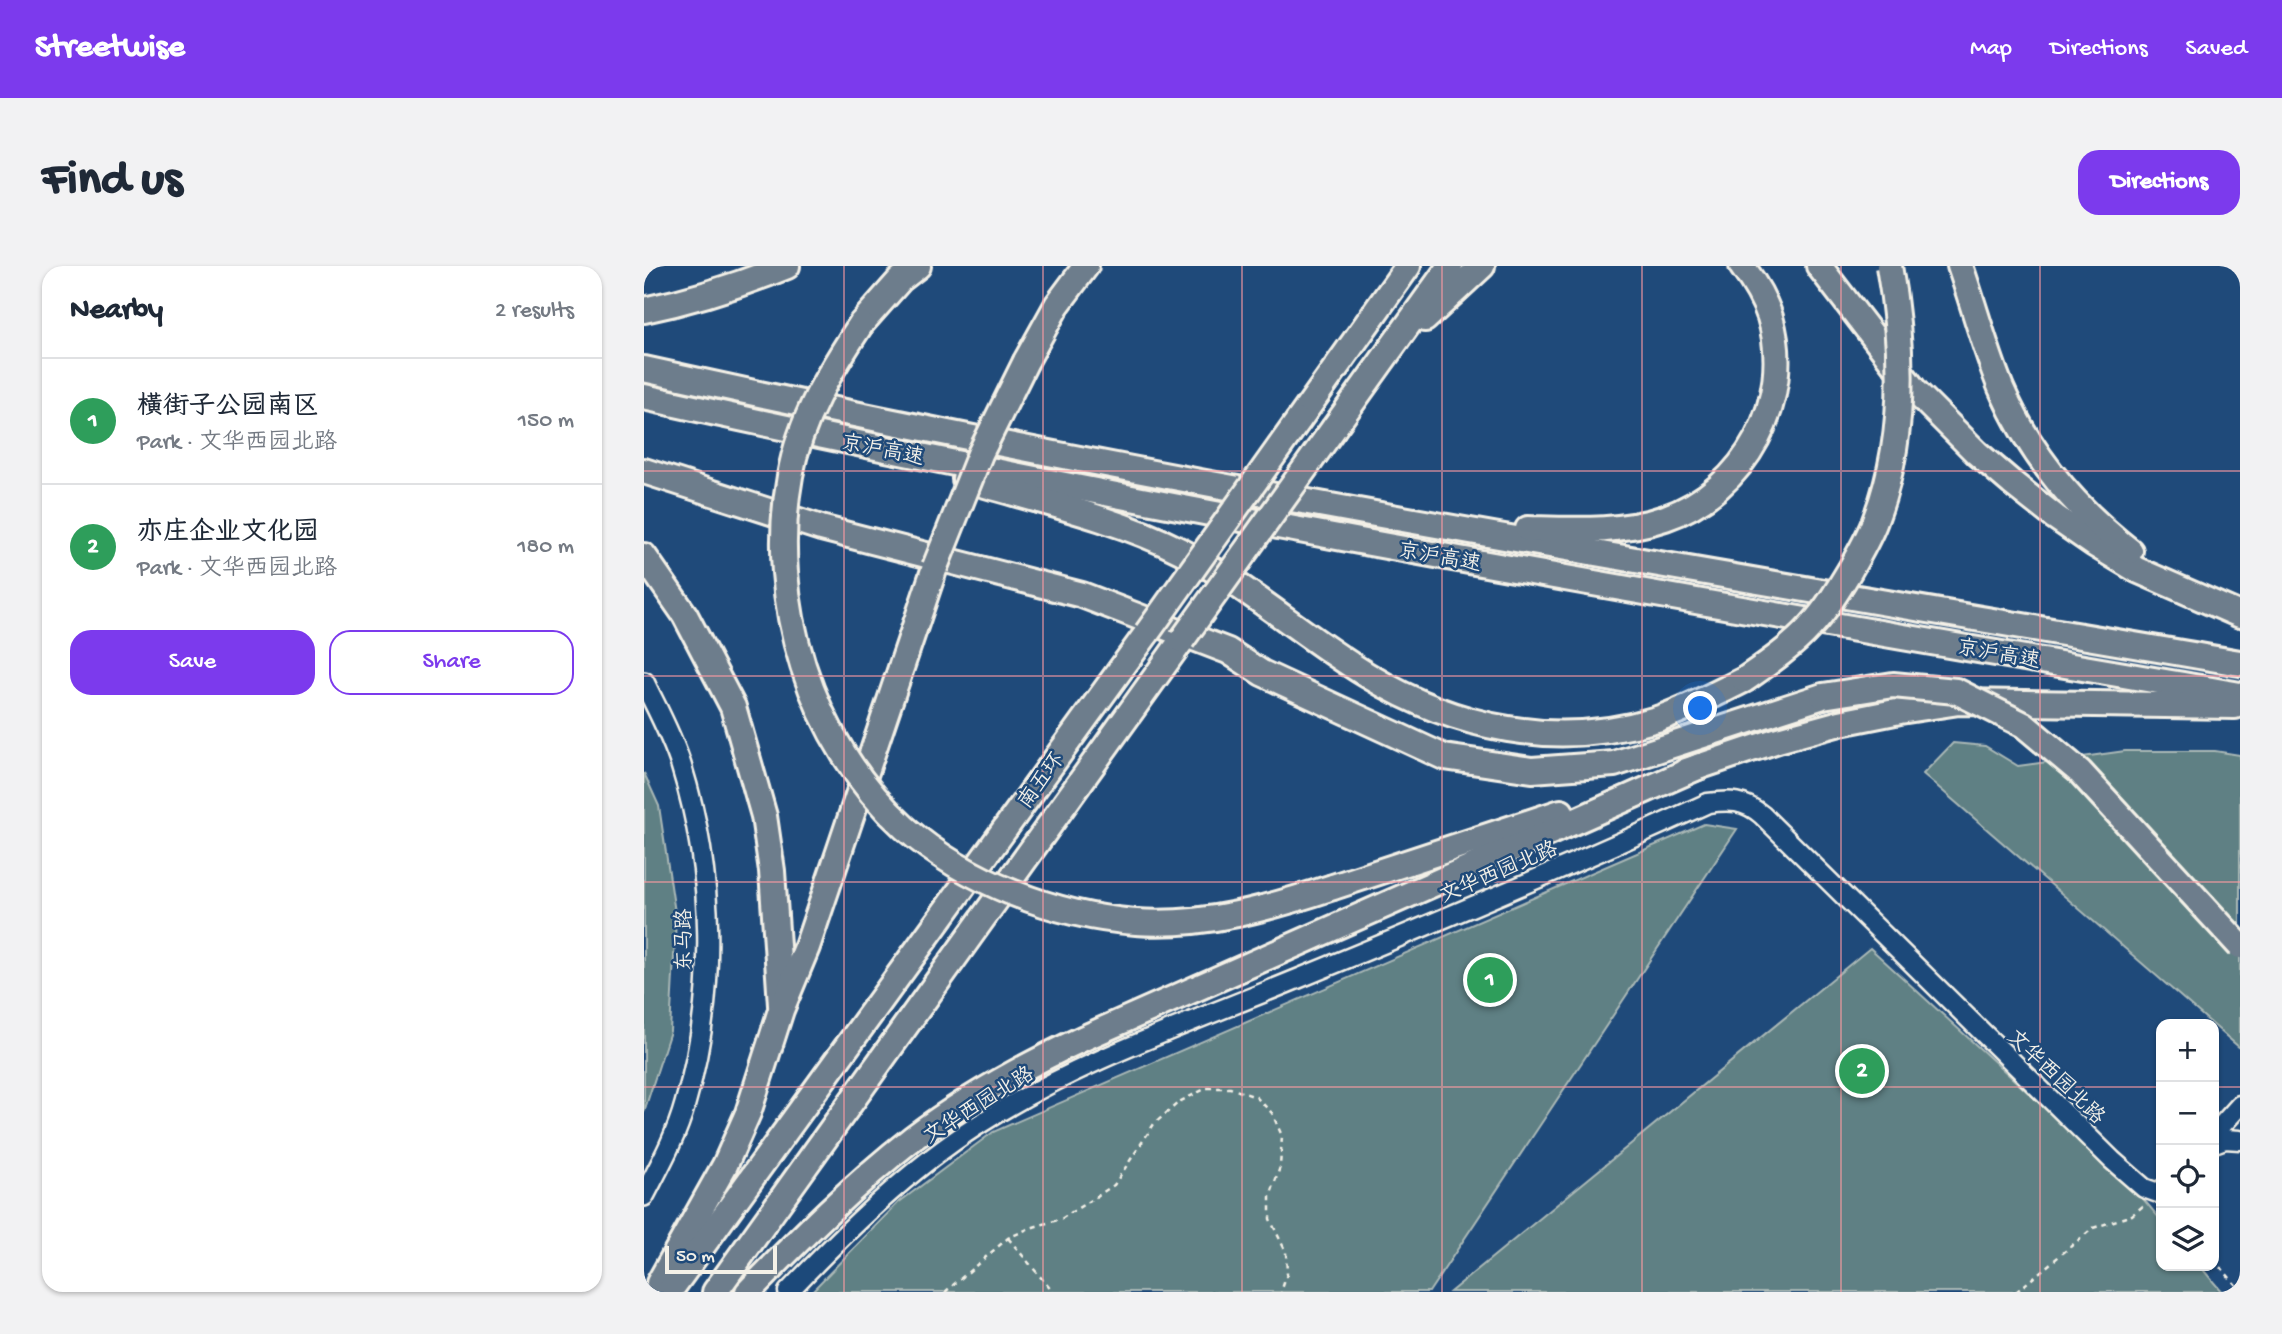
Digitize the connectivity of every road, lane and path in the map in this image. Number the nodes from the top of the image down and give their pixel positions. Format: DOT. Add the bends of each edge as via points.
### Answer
graph roads {
  1 [pos="787,266"];
  2 [pos="918,266"];
  3 [pos="1086,266"];
  4 [pos="1408,266"];
  5 [pos="1450,266"];
  6 [pos="1482,266"];
  7 [pos="1742,266"];
  8 [pos="1819,266"];
  9 [pos="1889,266"];
  10 [pos="1960,266"];
  11 [pos="644,310"];
  12 [pos="1385,356"];
  13 [pos="644,369"];
  14 [pos="644,397"];
  15 [pos="844,441"];
  16 [pos="644,471"];
  17 [pos="1450,528"];
  18 [pos="644,556"];
  19 [pos="2204,599"];
  20 [pos="2240,615"];
  21 [pos="2240,663"];
  22 [pos="644,682"];
  23 [pos="2240,695"];
  24 [pos="2240,706"];
  25 [pos="1700,766"];
  26 [pos="2240,946"];
  27 [pos="781,1010"];
  28 [pos="2240,1105"];
  29 [pos="2219,1129"];
  30 [pos="2240,1140"];
  31 [pos="2219,1141"];
  32 [pos="2156,1191"];
  33 [pos="2156,1195"];
  34 [pos="644,1196"];
  35 [pos="1008,1238"];
  36 [pos="2219,1265"];
  37 [pos="2240,1290"];
  38 [pos="653,1292"];
  39 [pos="669,1292"];
  40 [pos="715,1292"];
  41 [pos="748,1292"];
  42 [pos="788,1292"];
  43 [pos="945,1292"];
  44 [pos="1053,1292"];
  45 [pos="1281,1292"];
  46 [pos="2015,1292"];
  1 -- 11 [label="highway" via="727,289"];
  2 -- 25 [label="highway, bridge" via="861,324 828,374 806,423 790,474 783,525 784,574 802,663 839,746 873,794 906,828 940,853 1019,897 1055,908 1137,923 1189,922 1282,904"];
  3 -- 27 [label="highway, bridge" via="1057,305 979,454 934,567 807,947"];
  4 -- 39 [label="highway, 南五环, bridge"];
  5 -- 12 [label="highway"];
  6 -- 12 [label="highway"];
  7 -- 17 [label="highway" via="1770,317 1776,350 1775,384 1759,437 1723,484 1691,507 1632,526 1595,530"];
  8 -- 19 [label="highway" via="1915,391 1977,453 2094,544 2137,570"];
  9 -- 15 [label="highway, bridge" via="1897,339 1895,451 1876,521 1838,590 1811,627 1744,680 1656,719 1605,730 1517,732 1412,699 1366,674 1233,581 1181,551 1139,532"];
  10 -- 19 [label="highway" via="2001,388 2020,427 2048,467 2107,533 2146,564"];
  12 -- 40 [label="highway, 南五环, bridge"];
  13 -- 17 [label="highway, 京沪高速" via="849,415"];
  14 -- 15 [label="highway, 京沪高速"];
  15 -- 23 [label="highway, 京沪高速" via="1444,557"];
  16 -- 26 [label="highway, bridge" via="821,527 1082,595 1228,651 1273,679 1444,757 1532,770 1615,764 1823,696 1893,685 1956,691 2024,725 2080,772"];
  17 -- 21 [label="highway, 京沪高速"];
  18 -- 27 [label="highway" via="685,615 733,707 764,816"];
  19 -- 20 [label="highway"];
  22 -- 34 [label="main road, 东马路" via="680,764 693,814 702,863 708,954 704,1014 684,1107"];
  24 -- 25 [label="highway" via="1959,702 1840,723"];
  25 -- 41 [label="highway" via="1021,1067 905,1145 825,1215"];
  27 -- 38 [label="highway" via="748,1113 729,1155"];
  28 -- 29 [label="street"];
  30 -- 31 [label="street"];
  32 -- 42 [label="street, 文华西园北路" via="2144,1188 2112,1160 1762,815 1741,801 1727,800 1708,803 1473,907 1122,1050 1041,1089 978,1125 912,1173 847,1230"];
  33 -- 46 [label="path" via="2132,1215 2093,1228"];
  35 -- 43 [label="path"];
  35 -- 44 [label="path"];
  35 -- 45 [label="path" via="1061,1219 1114,1185 1154,1124 1179,1102 1207,1088 1230,1088 1256,1097 1272,1113 1282,1136 1280,1167 1270,1197 1270,1219 1286,1252 1287,1274"];
  36 -- 37 [label="path"];
}
